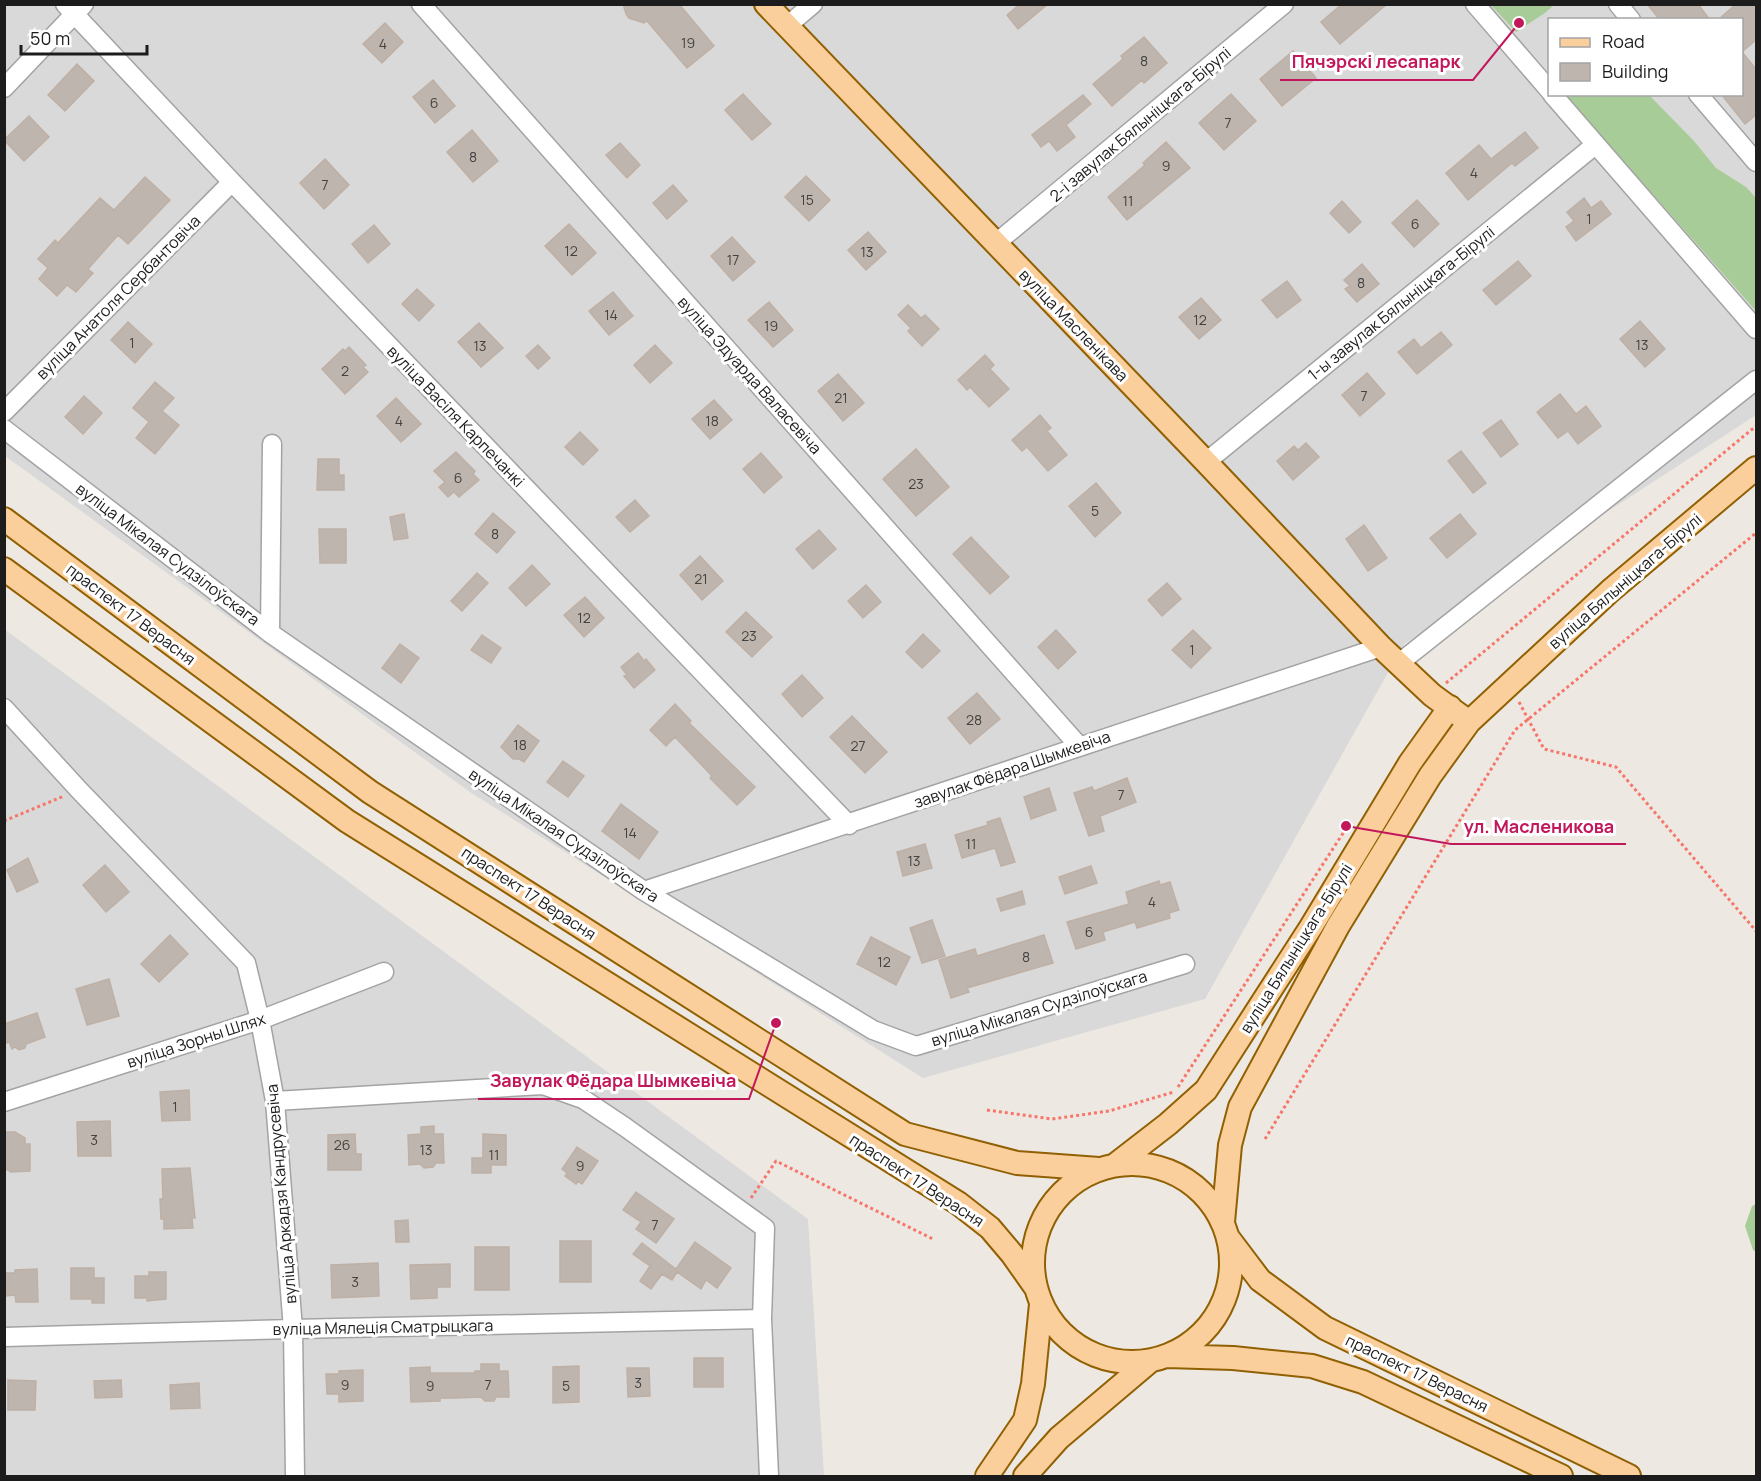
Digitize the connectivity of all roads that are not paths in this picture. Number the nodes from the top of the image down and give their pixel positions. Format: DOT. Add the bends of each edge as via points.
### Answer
graph roads {
  1 [pos="421,4"];
  2 [pos="766,4"];
  3 [pos="813,4"];
  4 [pos="1284,4"];
  5 [pos="1475,4"];
  6 [pos="1618,4"];
  7 [pos="74,7"];
  8 [pos="1629,18"];
  9 [pos="787,26"];
  10 [pos="4,88"];
  11 [pos="1548,89"];
  12 [pos="1554,96"];
  13 [pos="1700,96"];
  14 [pos="1595,145"];
  15 [pos="1756,162"];
  16 [pos="232,182"];
  17 [pos="995,244"];
  18 [pos="1756,329"];
  19 [pos="1756,380"];
  20 [pos="4,412"];
  21 [pos="4,429"];
  22 [pos="272,444"];
  23 [pos="1206,462"];
  24 [pos="1756,468"];
  25 [pos="4,519"];
  26 [pos="4,568"];
  27 [pos="270,633"];
  28 [pos="1381,647"];
  29 [pos="1398,664"];
  30 [pos="4,708"];
  31 [pos="1450,708"];
  32 [pos="1469,722"];
  33 [pos="1079,746"];
  34 [pos="849,825"];
  35 [pos="644,891"];
  36 [pos="1185,964"];
  37 [pos="384,972"];
  38 [pos="261,1020"];
  39 [pos="275,1101"];
  40 [pos="4,1102"];
  41 [pos="1107,1167"];
  42 [pos="1226,1230"];
  43 [pos="1039,1296"];
  44 [pos="762,1319"];
  45 [pos="293,1329"];
  46 [pos="4,1337"];
  47 [pos="1158,1358"];
  48 [pos="295,1476"];
  49 [pos="769,1476"];
  50 [pos="987,1476"];
  51 [pos="1025,1476"];
  52 [pos="1561,1476"];
  53 [pos="1629,1476"];
  1 -- 33 [label="street, вуліца Эдуарда Валасевіча"];
  2 -- 9 [label="main road, вуліца Масленікава"];
  3 -- 9 [label="street"];
  4 -- 17 [label="street, 2-і завулак Бялыніцкага-Бірулі"];
  5 -- 11 [label="street"];
  6 -- 8 [label="street"];
  7 -- 10 [label="street"];
  7 -- 16 [label="street, вуліца Васіля Карпечанкі"];
  9 -- 17 [label="main road, вуліца Масленікава"];
  12 -- 14 [label="street"];
  13 -- 15 [label="street"];
  14 -- 18 [label="street"];
  14 -- 23 [label="street, 1-ы завулак Бялыніцкага-Бірулі"];
  16 -- 20 [label="street, вуліца Анатоля Сербантовіча"];
  16 -- 34 [label="street, вуліца Васіля Карпечанкі"];
  17 -- 23 [label="main road, вуліца Масленікава"];
  19 -- 29 [label="street"];
  21 -- 27 [label="street, вуліца Мікалая Судзілоўскага"];
  22 -- 27 [label="street"];
  23 -- 28 [label="main road, вуліца Масленікава"];
  24 -- 32 [label="main road, вуліца Бялыніцкага-Бірулі" via="1610,591"];
  25 -- 41 [label="main road, праспект 17 Верасня" via="370,792 905,1134 1017,1163"];
  26 -- 43 [label="main road, праспект 17 Верасня" via="347,821 958,1203 990,1228"];
  27 -- 35 [label="street, вуліца Мікалая Судзілоўскага"];
  28 -- 29 [label="main road"];
  28 -- 33 [label="street, завулак Фёдара Шымкевіча"];
  29 -- 31 [label="main road"];
  30 -- 38 [label="street" via="246,963"];
  31 -- 32 [label="main road"];
  31 -- 41 [label="main road, вуліца Бялыніцкага-Бірулі" via="1410,763 1206,1090 1168,1124"];
  32 -- 42 [label="main road, вуліца Бялыніцкага-Бірулі" via="1430,776 1338,927 1240,1107 1230,1145"];
  33 -- 34 [label="street, завулак Фёдара Шымкевіча"];
  34 -- 35 [label="street, завулак Фёдара Шымкевіча"];
  35 -- 36 [label="street, вуліца Мікалая Судзілоўскага" via="873,1030 916,1046"];
  37 -- 38 [label="street, вуліца Зорны Шлях"];
  38 -- 39 [label="street, вуліца Аркадзя Кандрусевіча"];
  38 -- 40 [label="street, вуліца Зорны Шлях"];
  39 -- 44 [label="street" via="543,1085 583,1099 765,1228"];
  39 -- 45 [label="street, вуліца Аркадзя Кандрусевіча"];
  41 -- 42 [label="main road" via="1148,1164 1179,1175 1205,1195"];
  41 -- 43 [label="main road" via="1070,1185 1048,1209 1033,1256"];
  42 -- 47 [label="main road" via="1232,1270 1224,1302 1194,1340 1181,1350"];
  42 -- 53 [label="main road, праспект 17 Верасня" via="1260,1280 1325,1328"];
  43 -- 47 [label="main road" via="1060,1331 1086,1351 1117,1361"];
  43 -- 50 [label="main road" via="1033,1384 1025,1420"];
  44 -- 45 [label="street, вуліца Мялеція Сматрыцкага"];
  44 -- 49 [label="street"];
  45 -- 46 [label="street, вуліца Мялеція Сматрыцкага"];
  45 -- 48 [label="street, вуліца Аркадзя Кандрусевіча"];
  47 -- 51 [label="main road" via="1059,1438"];
  47 -- 52 [label="main road, праспект 17 Верасня" via="1233,1358 1312,1366 1363,1382"];
}
